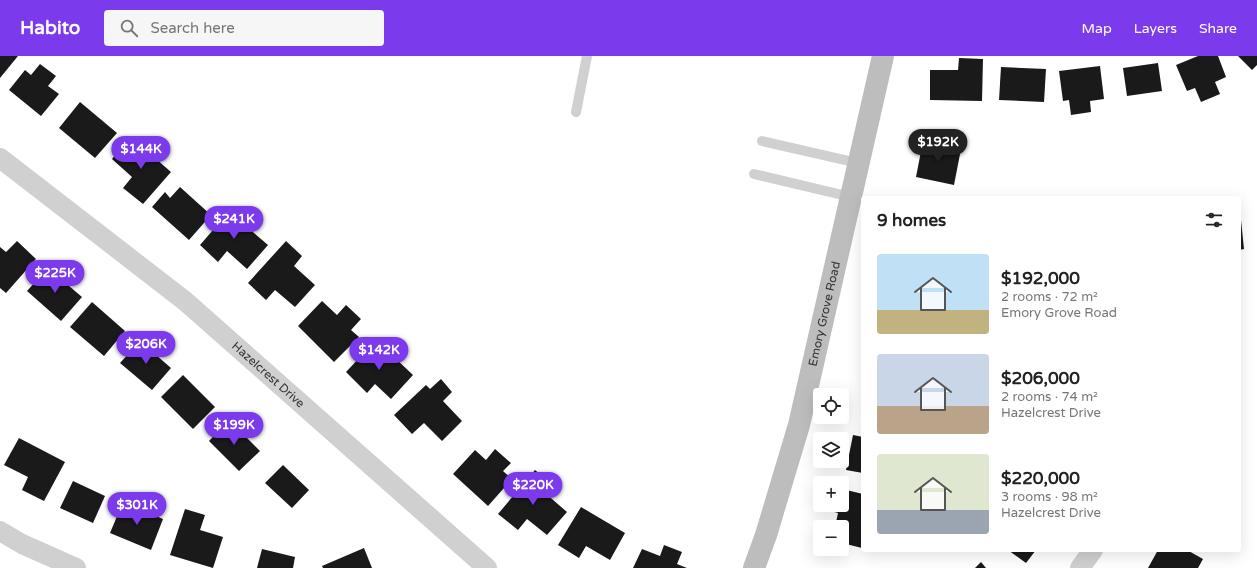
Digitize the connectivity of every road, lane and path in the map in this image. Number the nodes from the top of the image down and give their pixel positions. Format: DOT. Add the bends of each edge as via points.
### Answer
graph roads {
  1 [pos="587,56"];
  2 [pos="883,56"];
  3 [pos="576,112"];
  4 [pos="762,141"];
  5 [pos="0,158"];
  6 [pos="858,163"];
  7 [pos="754,174"];
  8 [pos="851,197"];
  9 [pos="0,531"];
  10 [pos="1092,552"];
  11 [pos="483,567"];
  12 [pos="76,568"];
  13 [pos="754,568"];
  14 [pos="1080,568"];
  1 -- 3 [label="lane"];
  2 -- 6 [label="street, Emory Grove Road"];
  4 -- 6 [label="lane"];
  5 -- 11 [label="street, Hazelcrest Drive" via="185,302"];
  6 -- 8 [label="street, Emory Grove Road"];
  7 -- 8 [label="lane"];
  8 -- 13 [label="street, Emory Grove Road" via="799,425"];
  9 -- 12 [label="street" via="22,544"];
  10 -- 14 [label="street"];
}
